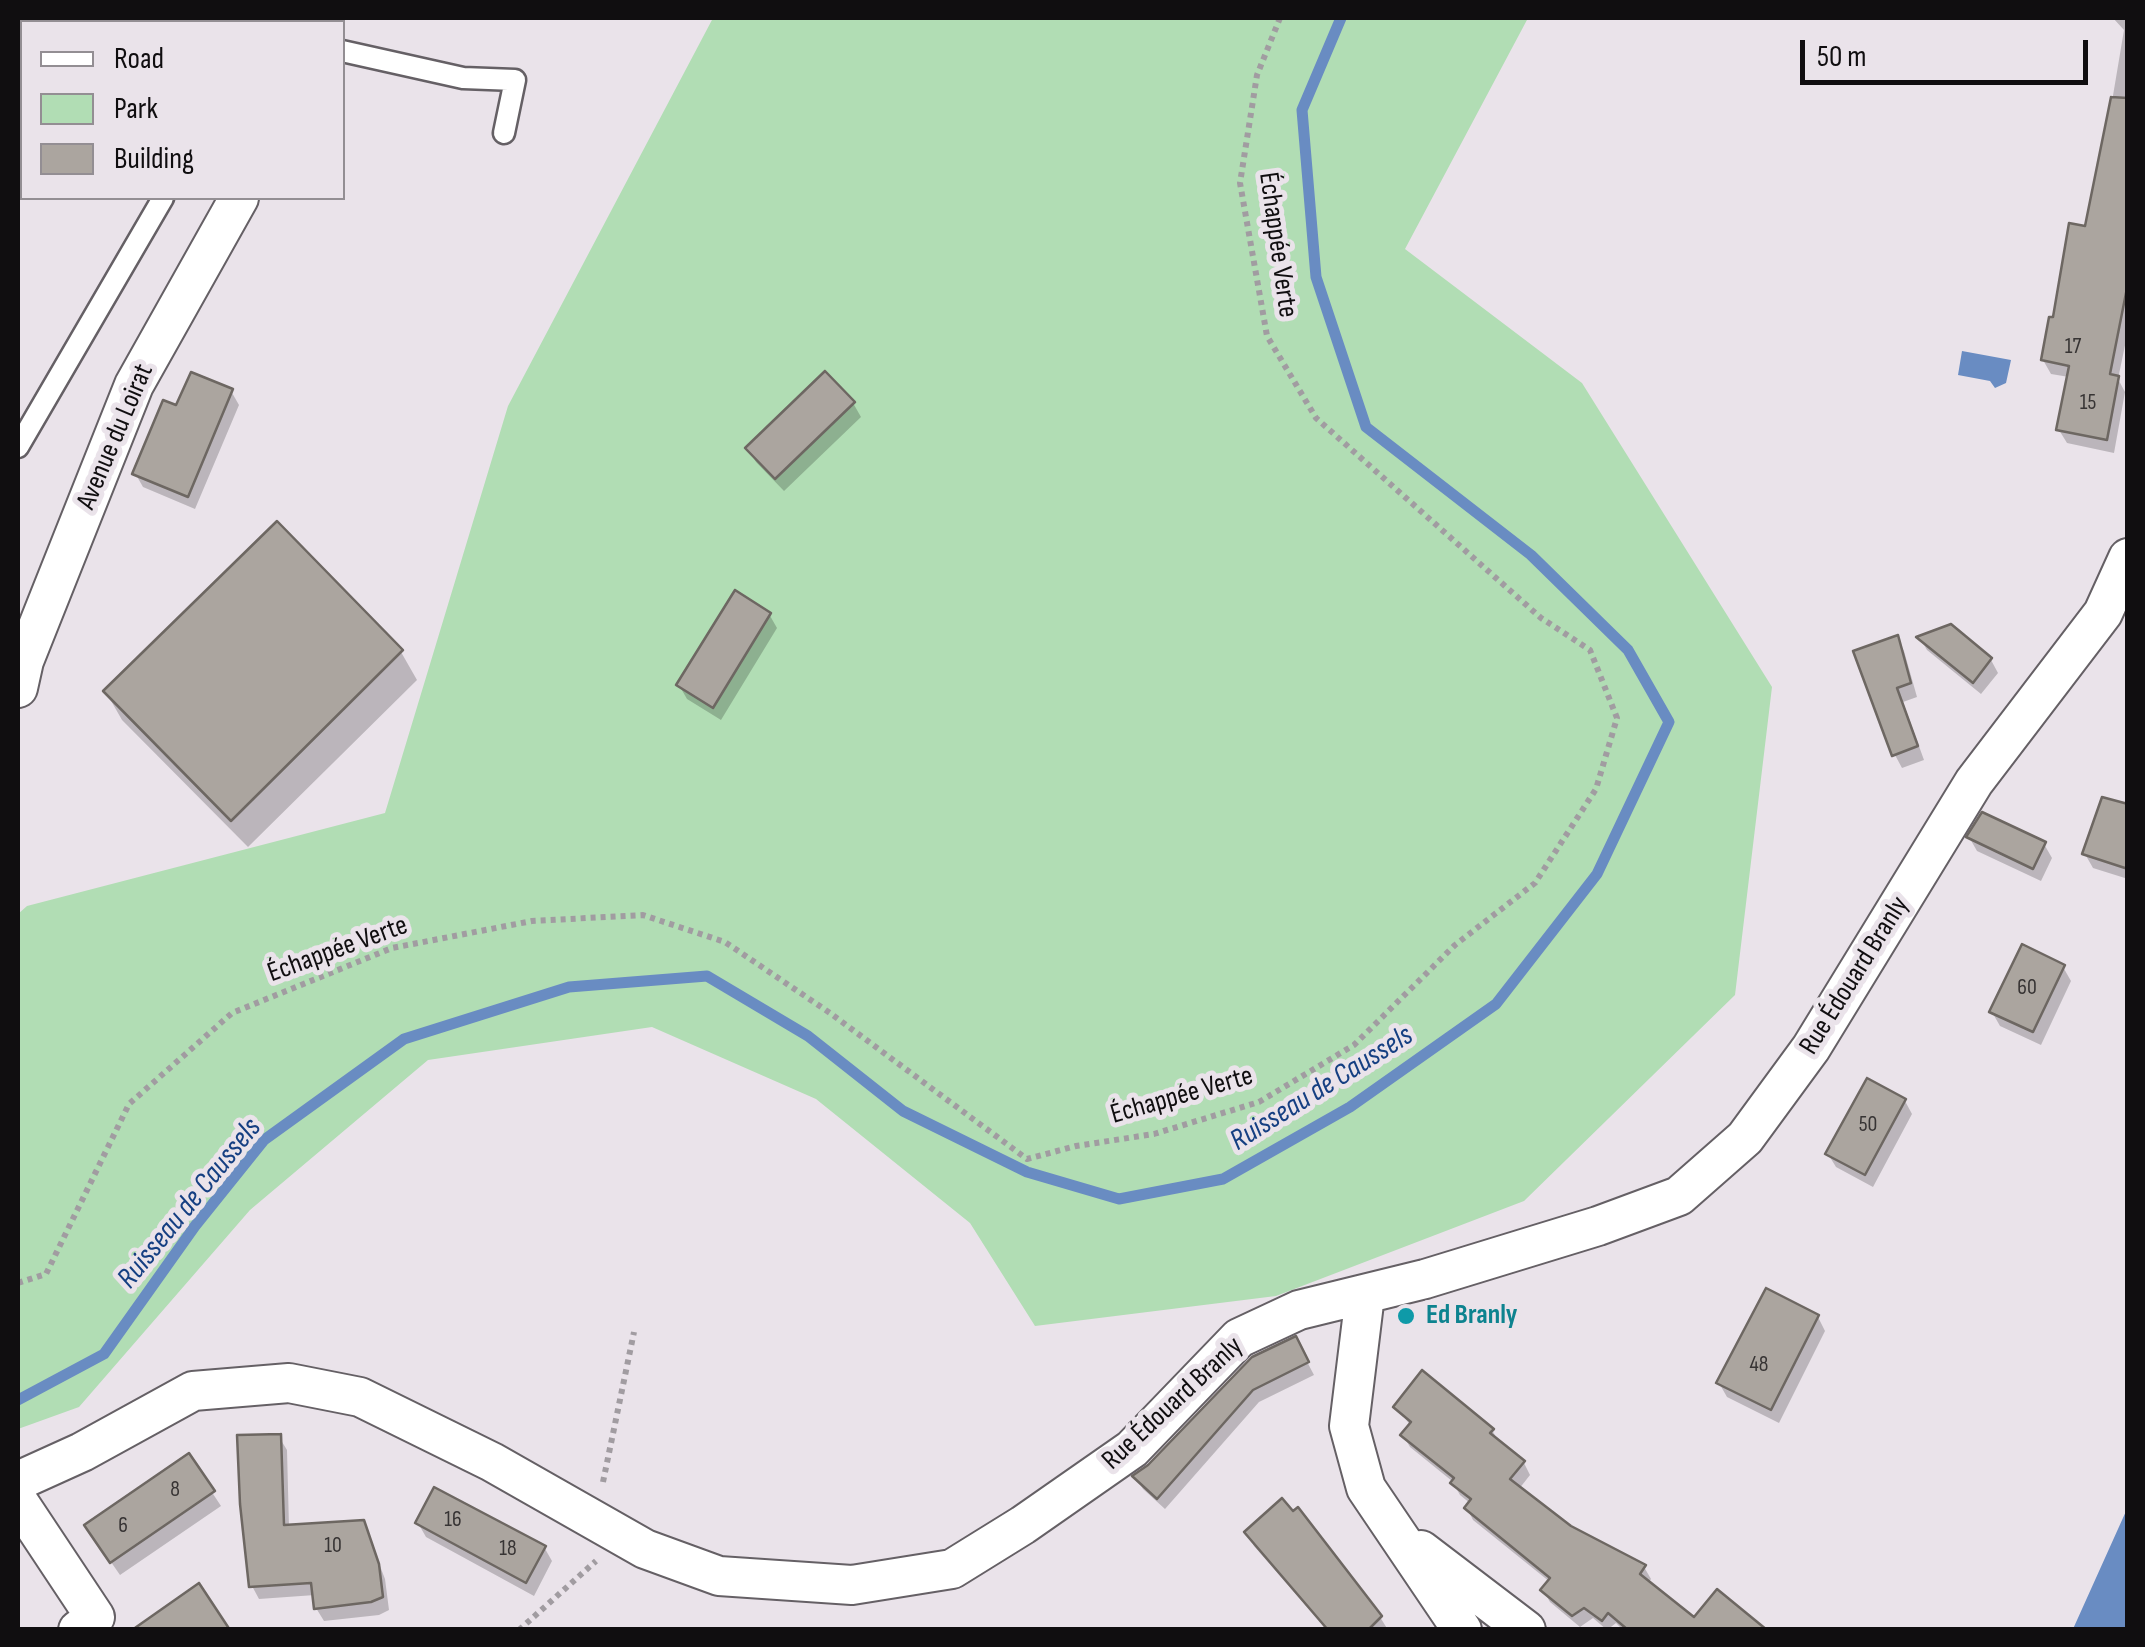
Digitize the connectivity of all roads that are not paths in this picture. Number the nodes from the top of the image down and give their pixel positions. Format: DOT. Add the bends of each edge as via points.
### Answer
graph roads {
  1 [pos="345,52"];
  2 [pos="504,132"];
  3 [pos="162,200"];
  4 [pos="238,200"];
  5 [pos="18,447"];
  6 [pos="2128,558"];
  7 [pos="18,688"];
  8 [pos="1365,1295"];
  9 [pos="18,1482"];
  10 [pos="18,1501"];
  11 [pos="1395,1531"];
  12 [pos="78,1630"];
  13 [pos="1462,1630"];
  14 [pos="1526,1630"];
  1 -- 2 [label="lane" via="463,78 514,80"];
  3 -- 5 [label="lane"];
  4 -- 7 [label="street, Avenue du Loirat" via="134,385"];
  6 -- 8 [label="street, Rue Édouard Branly" via="2103,613 1974,782 1811,1048 1746,1138 1679,1196"];
  8 -- 9 [label="street, Rue Édouard Branly" via="1299,1310 1239,1338 1132,1449 952,1569 852,1585 720,1576 645,1549 360,1397 289,1383 193,1391"];
  8 -- 11 [label="street" via="1350,1426 1366,1488"];
  10 -- 12 [label="street" via="96,1617"];
  11 -- 13 [label="street"];
  11 -- 14 [label="street"];
}
